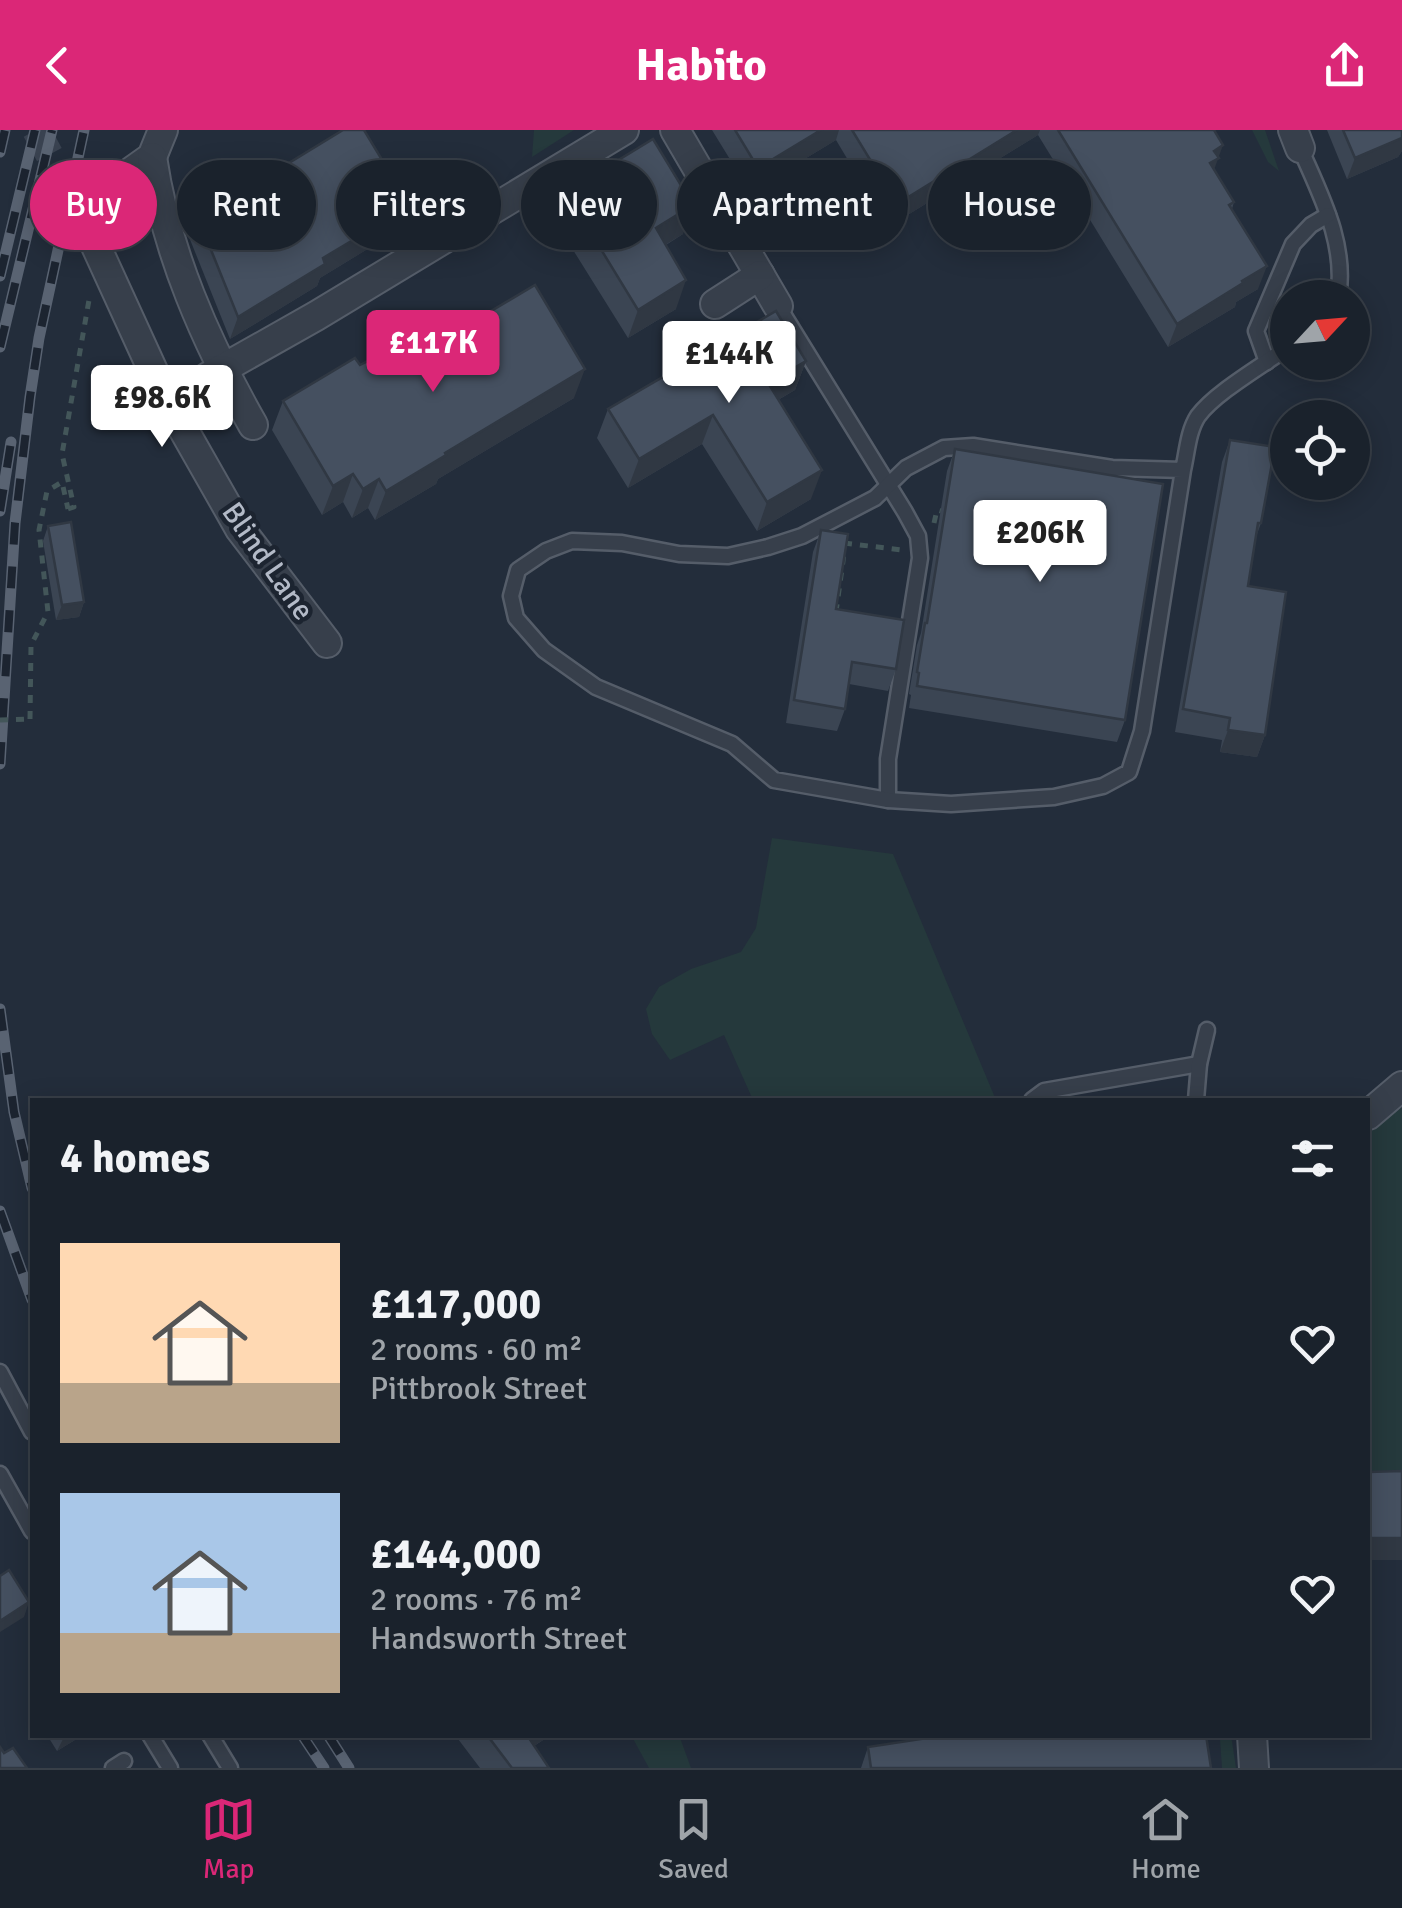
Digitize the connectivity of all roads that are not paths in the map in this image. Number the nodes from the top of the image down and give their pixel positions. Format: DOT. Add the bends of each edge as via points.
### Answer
graph roads {
  1 [pos="163,130"];
  2 [pos="624,130"];
  3 [pos="675,130"];
  4 [pos="1296,139"];
  5 [pos="152,157"];
  6 [pos="1328,215"];
  7 [pos="760,275"];
  8 [pos="1340,280"];
  9 [pos="714,304"];
  10 [pos="778,306"];
  11 [pos="1268,362"];
  12 [pos="215,374"];
  13 [pos="252,425"];
  14 [pos="1183,470"];
  15 [pos="889,484"];
  16 [pos="327,643"];
  17 [pos="888,800"];
  18 [pos="1207,1030"];
  19 [pos="1199,1064"];
  20 [pos="1402,1086"];
  21 [pos="1035,1098"];
  22 [pos="1196,1098"];
  23 [pos="1370,1113"];
  24 [pos="0,1372"];
  25 [pos="30,1428"];
  26 [pos="0,1474"];
  27 [pos="30,1527"];
  28 [pos="152,1738"];
  29 [pos="212,1738"];
  30 [pos="1252,1738"];
  31 [pos="170,1768"];
  32 [pos="230,1768"];
  33 [pos="1254,1768"];
  1 -- 5 [label="street"];
  2 -- 12 [label="street"];
  3 -- 7 [label="street"];
  4 -- 6 [label="lane"];
  5 -- 12 [label="street" via="172,246"];
  5 -- 16 [label="street, Blind Lane" via="79,209 240,529"];
  6 -- 8 [label="lane"];
  6 -- 11 [label="lane" via="1293,244 1256,331"];
  7 -- 9 [label="street"];
  7 -- 10 [label="street"];
  10 -- 15 [label="lane"];
  11 -- 14 [label="lane" via="1197,418"];
  12 -- 13 [label="street"];
  14 -- 15 [label="lane" via="1112,468 973,446 944,448"];
  14 -- 17 [label="lane" via="1142,732 1128,772 1103,786 1054,797 951,804"];
  15 -- 17 [label="lane" via="918,536 920,558 888,759"];
  15 -- 17 [label="lane" via="802,536 728,556 572,541 518,570 511,596 516,618 544,650 596,686 732,744 774,780"];
  18 -- 19 [label="lane"];
  19 -- 21 [label="lane" via="1053,1089"];
  19 -- 22 [label="lane"];
  20 -- 23 [label="street"];
  24 -- 25 [label="lane"];
  26 -- 27 [label="lane"];
  28 -- 31 [label="lane"];
  29 -- 32 [label="lane"];
  30 -- 33 [label="street"];
}
